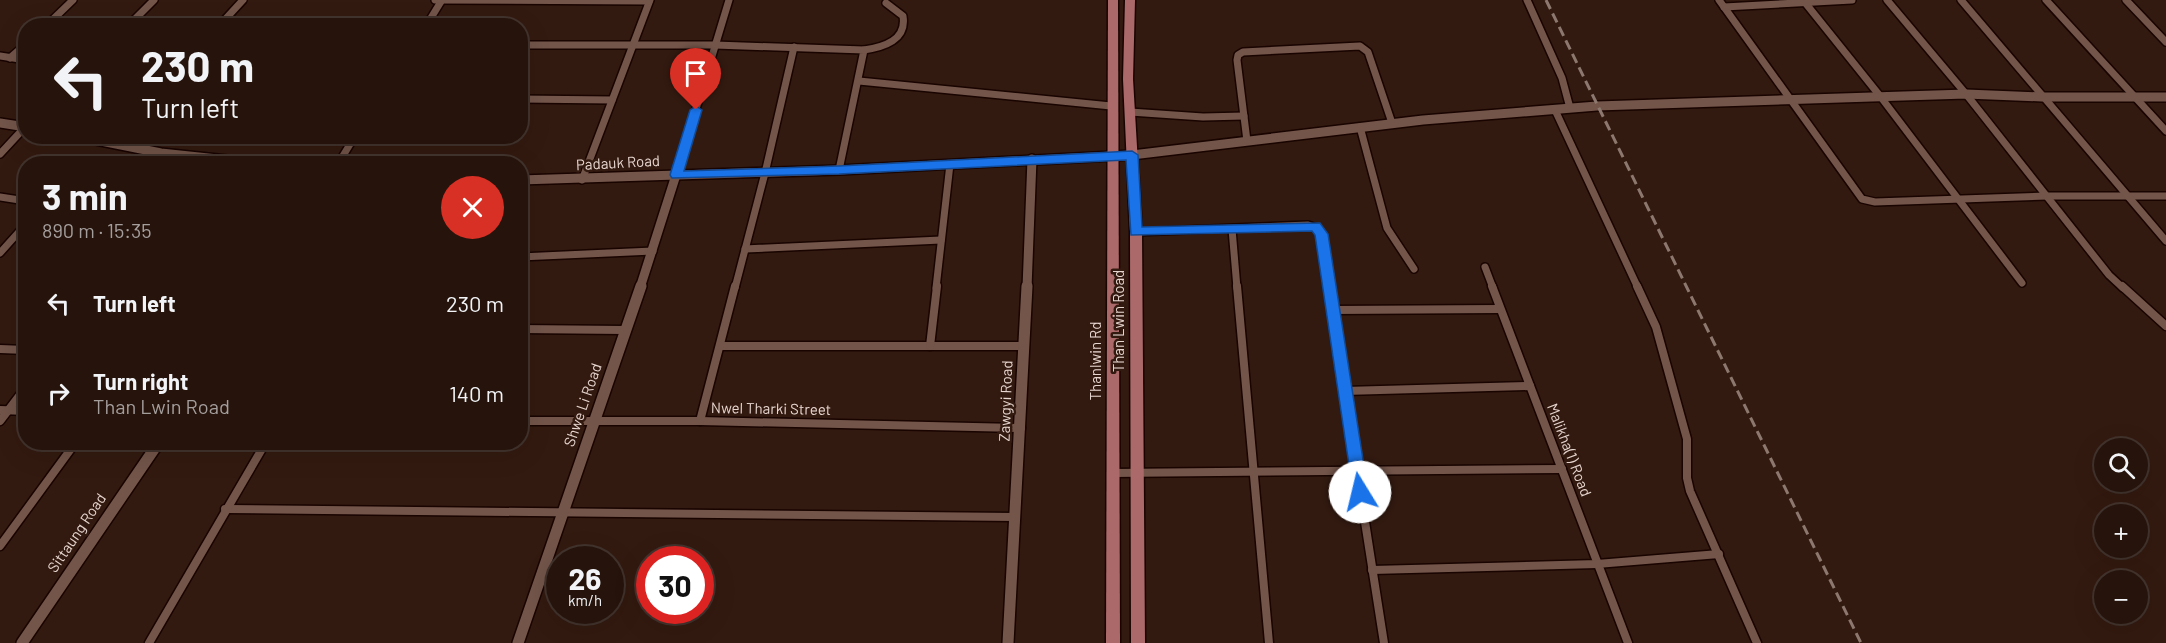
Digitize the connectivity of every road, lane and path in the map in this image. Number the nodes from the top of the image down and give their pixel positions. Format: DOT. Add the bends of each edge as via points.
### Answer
graph roads {
  1 [pos="73,0"];
  2 [pos="154,0"];
  3 [pos="243,0"];
  4 [pos="435,0"];
  5 [pos="442,0"];
  6 [pos="729,0"];
  7 [pos="1113,0"];
  8 [pos="1130,0"];
  9 [pos="1527,0"];
  10 [pos="1719,0"];
  11 [pos="1851,0"];
  12 [pos="1887,0"];
  13 [pos="1961,0"];
  14 [pos="2046,0"];
  15 [pos="2126,0"];
  16 [pos="650,1"];
  17 [pos="1805,2"];
  18 [pos="886,3"];
  19 [pos="1724,7"];
  20 [pos="54,18"];
  21 [pos="136,18"];
  22 [pos="226,18"];
  23 [pos="431,18"];
  24 [pos="2166,42"];
  25 [pos="528,45"];
  26 [pos="633,45"];
  27 [pos="715,45"];
  28 [pos="794,47"];
  29 [pos="864,50"];
  30 [pos="18,51"];
  31 [pos="0,56"];
  32 [pos="10,58"];
  33 [pos="18,59"];
  34 [pos="859,81"];
  35 [pos="1965,94"];
  36 [pos="1880,96"];
  37 [pos="2136,96"];
  38 [pos="2042,97"];
  39 [pos="2166,97"];
  40 [pos="1790,98"];
  41 [pos="528,99"];
  42 [pos="612,100"];
  43 [pos="1112,106"];
  44 [pos="1570,108"];
  45 [pos="1555,110"];
  46 [pos="1130,112"];
  47 [pos="1244,116"];
  48 [pos="0,123"];
  49 [pos="1392,123"];
  50 [pos="18,125"];
  51 [pos="1360,127"];
  52 [pos="2166,131"];
  53 [pos="18,134"];
  54 [pos="1247,141"];
  55 [pos="133,144"];
  56 [pos="0,154"];
  57 [pos="1132,155"];
  58 [pos="182,156"];
  59 [pos="1112,156"];
  60 [pos="1032,159"];
  61 [pos="950,164"];
  62 [pos="839,170"];
  63 [pos="765,172"];
  64 [pos="676,175"];
  65 [pos="528,180"];
  66 [pos="582,180"];
  67 [pos="2047,196"];
  68 [pos="2126,196"];
  69 [pos="2166,196"];
  70 [pos="0,197"];
  71 [pos="1957,199"];
  72 [pos="18,200"];
  73 [pos="1232,229"];
  74 [pos="1136,232"];
  75 [pos="18,233"];
  76 [pos="941,240"];
  77 [pos="2166,241"];
  78 [pos="745,249"];
  79 [pos="653,251"];
  80 [pos="0,253"];
  81 [pos="528,257"];
  82 [pos="1485,267"];
  83 [pos="1414,269"];
  84 [pos="2022,283"];
  85 [pos="1332,309"];
  86 [pos="1500,309"];
  87 [pos="2166,326"];
  88 [pos="528,329"];
  89 [pos="624,330"];
  90 [pos="720,346"];
  91 [pos="930,346"];
  92 [pos="1023,346"];
  93 [pos="0,350"];
  94 [pos="18,350"];
  95 [pos="1530,386"];
  96 [pos="1344,391"];
  97 [pos="18,395"];
  98 [pos="4,410"];
  99 [pos="0,421"];
  100 [pos="528,421"];
  101 [pos="594,422"];
  102 [pos="700,422"];
  103 [pos="1021,428"];
  104 [pos="70,450"];
  105 [pos="154,450"];
  106 [pos="261,450"];
  107 [pos="1562,469"];
  108 [pos="1253,472"];
  109 [pos="1357,472"];
  110 [pos="1112,473"];
  111 [pos="1136,473"];
  112 [pos="225,509"];
  113 [pos="562,512"];
  114 [pos="1015,517"];
  115 [pos="0,546"];
  116 [pos="1719,554"];
  117 [pos="1597,564"];
  118 [pos="1372,570"];
  119 [pos="22,643"];
  120 [pos="149,643"];
  121 [pos="518,643"];
  122 [pos="1008,643"];
  123 [pos="1113,643"];
  124 [pos="1138,643"];
  125 [pos="1269,643"];
  126 [pos="1384,643"];
  127 [pos="1628,643"];
  128 [pos="1757,643"];
  1 -- 20 [label="street"];
  2 -- 21 [label="street"];
  3 -- 22 [label="street"];
  4 -- 5 [label="street"];
  5 -- 16 [label="street"];
  5 -- 23 [label="street"];
  6 -- 27 [label="street"];
  7 -- 43 [label="main road, Thanlwin Rd"];
  8 -- 46 [label="main road, Than Lwin Road"];
  9 -- 44 [label="street" via="1562,78"];
  10 -- 19 [label="street"];
  11 -- 17 [label="street"];
  12 -- 35 [label="street"];
  13 -- 38 [label="street"];
  14 -- 37 [label="street"];
  15 -- 24 [label="street"];
  16 -- 26 [label="street"];
  17 -- 19 [label="street"];
  17 -- 36 [label="street"];
  18 -- 29 [label="street" via="903,16 904,28 892,43"];
  19 -- 40 [label="street"];
  25 -- 26 [label="street"];
  26 -- 27 [label="street"];
  26 -- 42 [label="street"];
  27 -- 28 [label="street"];
  27 -- 64 [label="street"];
  28 -- 29 [label="street"];
  28 -- 63 [label="street"];
  29 -- 34 [label="street"];
  30 -- 32 [label="street"];
  31 -- 32 [label="street"];
  32 -- 33 [label="street"];
  34 -- 43 [label="street"];
  34 -- 62 [label="street"];
  35 -- 36 [label="street, Padauk Road"];
  35 -- 38 [label="street, Padauk Road"];
  35 -- 67 [label="street"];
  36 -- 40 [label="street, Padauk Road"];
  36 -- 71 [label="street"];
  37 -- 38 [label="street, Padauk Road"];
  37 -- 39 [label="street, Padauk Road"];
  37 -- 52 [label="street"];
  38 -- 68 [label="street"];
  40 -- 44 [label="street, Padauk Road"];
  40 -- 71 [label="street" via="1862,199"];
  41 -- 42 [label="street"];
  42 -- 66 [label="street"];
  43 -- 59 [label="main road, Thanlwin Rd"];
  44 -- 45 [label="street, Padauk Road"];
  45 -- 49 [label="street, Padauk Road"];
  45 -- 116 [label="street" via="1656,327 1687,439 1690,491"];
  46 -- 47 [label="street"];
  46 -- 57 [label="main road, Than Lwin Road"];
  47 -- 49 [label="street" via="1237,60 1243,51 1352,45 1368,52"];
  47 -- 54 [label="street"];
  48 -- 50 [label="street"];
  49 -- 51 [label="street, Padauk Road"];
  51 -- 54 [label="street, Padauk Road"];
  51 -- 83 [label="street" via="1387,228"];
  53 -- 56 [label="street"];
  54 -- 57 [label="street, Padauk Road"];
  55 -- 58 [label="street"];
  57 -- 59 [label="street, Padauk Road"];
  57 -- 74 [label="main road, Than Lwin Road"];
  59 -- 60 [label="street, Padauk Road"];
  59 -- 110 [label="main road, Thanlwin Rd"];
  60 -- 61 [label="street, Padauk Road"];
  60 -- 92 [label="street, Zawgyi Road"];
  61 -- 62 [label="street, Padauk Road"];
  61 -- 76 [label="street"];
  62 -- 63 [label="street, Padauk Road"];
  63 -- 64 [label="street, Padauk Road"];
  63 -- 78 [label="street"];
  64 -- 66 [label="street, Padauk Road"];
  64 -- 79 [label="street, Shwe Li Road"];
  65 -- 66 [label="street, Padauk Road"];
  67 -- 68 [label="street"];
  67 -- 71 [label="street"];
  67 -- 87 [label="street" via="2109,275"];
  68 -- 69 [label="street"];
  68 -- 77 [label="street"];
  70 -- 72 [label="street"];
  71 -- 84 [label="street"];
  73 -- 74 [label="street"];
  73 -- 85 [label="street" via="1308,225 1319,229"];
  73 -- 108 [label="street"];
  74 -- 111 [label="main road, Than Lwin Road"];
  75 -- 80 [label="street"];
  76 -- 78 [label="street"];
  76 -- 91 [label="street"];
  78 -- 90 [label="street"];
  79 -- 81 [label="street"];
  79 -- 89 [label="street, Shwe Li Road"];
  82 -- 86 [label="street, Malikha(1) Road"];
  85 -- 86 [label="street"];
  85 -- 96 [label="street"];
  86 -- 95 [label="street, Malikha(1) Road"];
  88 -- 89 [label="street"];
  89 -- 101 [label="street, Shwe Li Road"];
  90 -- 91 [label="street"];
  90 -- 102 [label="street"];
  91 -- 92 [label="street"];
  92 -- 103 [label="street, Zawgyi Road"];
  93 -- 94 [label="street"];
  95 -- 96 [label="street"];
  95 -- 107 [label="street, Malikha(1) Road"];
  96 -- 109 [label="street"];
  97 -- 98 [label="street"];
  98 -- 99 [label="street"];
  100 -- 101 [label="street, Nwel Tharki Street"];
  101 -- 102 [label="street, Nwel Tharki Street"];
  101 -- 113 [label="street, Shwe Li Road"];
  102 -- 103 [label="street, Nwel Tharki Street"];
  103 -- 114 [label="street, Zawgyi Road"];
  104 -- 115 [label="street"];
  105 -- 119 [label="street, Sittaung Road"];
  106 -- 112 [label="street"];
  107 -- 109 [label="street"];
  107 -- 117 [label="street, Malikha(1) Road"];
  108 -- 109 [label="street"];
  108 -- 111 [label="street"];
  108 -- 125 [label="street"];
  109 -- 118 [label="street"];
  110 -- 111 [label="street"];
  110 -- 123 [label="main road, Thanlwin Rd"];
  111 -- 124 [label="main road, Than Lwin Road"];
  112 -- 113 [label="street"];
  112 -- 120 [label="street"];
  113 -- 114 [label="street"];
  113 -- 121 [label="street, Shwe Li Road"];
  114 -- 122 [label="street, Zawgyi Road"];
  116 -- 117 [label="street"];
  116 -- 128 [label="street"];
  117 -- 118 [label="street"];
  117 -- 127 [label="street, Malikha(1) Road"];
  118 -- 126 [label="street"];
}
